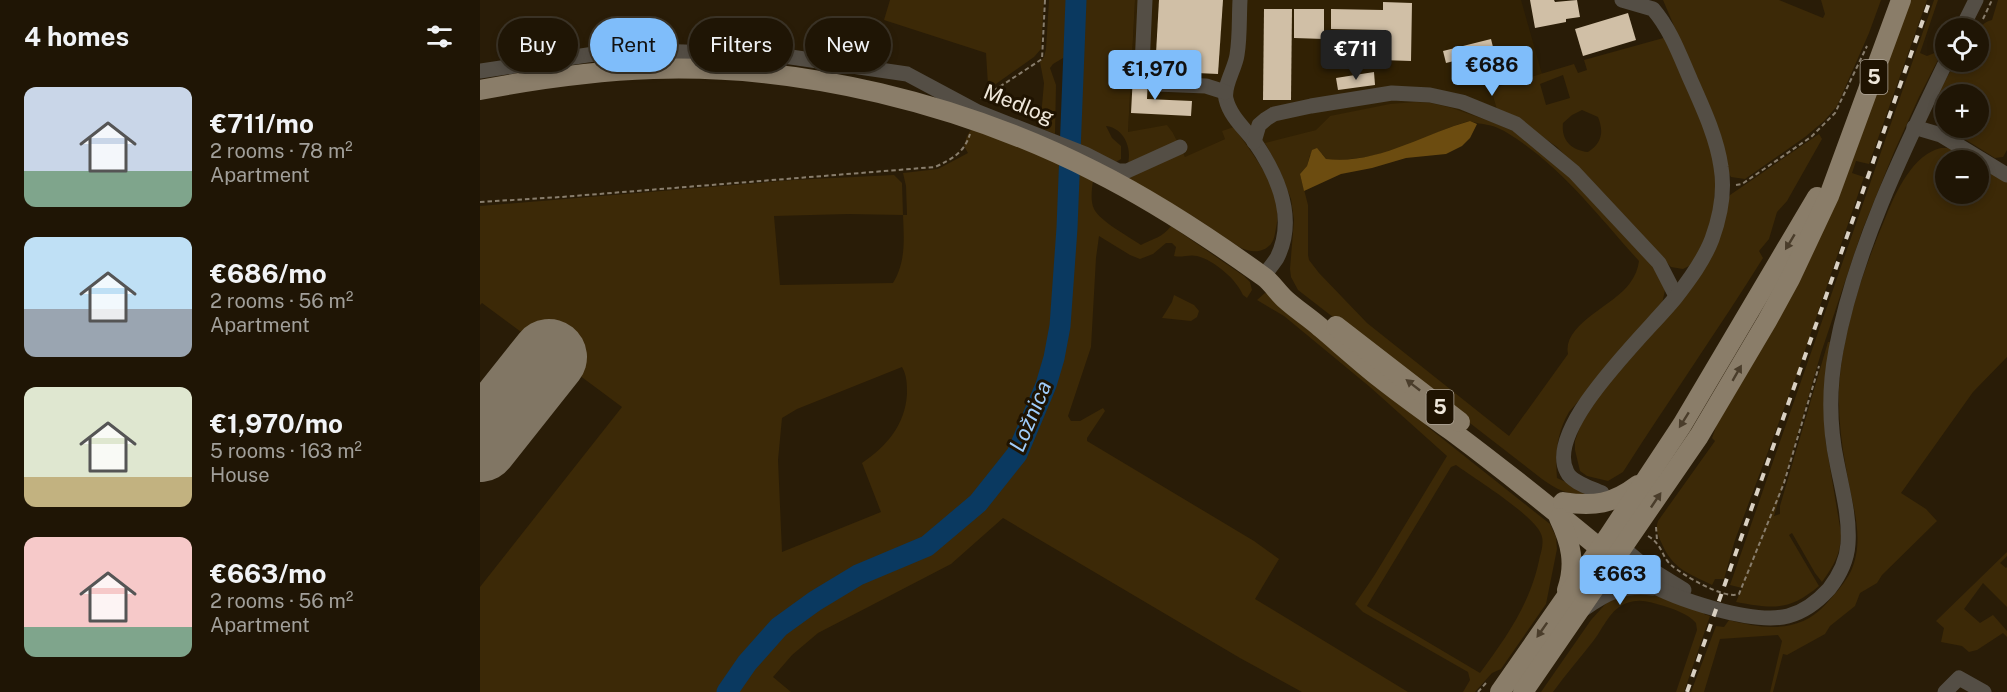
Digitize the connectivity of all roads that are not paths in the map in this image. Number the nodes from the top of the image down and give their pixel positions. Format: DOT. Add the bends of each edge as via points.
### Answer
graph roads {
  1 [pos="1145,0"];
  2 [pos="1240,0"];
  3 [pos="1622,0"];
  4 [pos="1901,0"];
  5 [pos="1976,0"];
  6 [pos="1652,4"];
  7 [pos="1967,18"];
  8 [pos="1142,67"];
  9 [pos="480,71"];
  10 [pos="1941,72"];
  11 [pos="1156,84"];
  12 [pos="480,90"];
  13 [pos="1225,92"];
  14 [pos="1914,127"];
  15 [pos="1254,142"];
  16 [pos="1180,147"];
  17 [pos="1845,154"];
  18 [pos="2007,175"];
  19 [pos="1267,279"];
  20 [pos="1676,296"];
  21 [pos="1645,480"];
  22 [pos="1602,493"];
  23 [pos="1560,508"];
  24 [pos="1611,548"];
  25 [pos="1659,588"];
  26 [pos="1563,601"];
  27 [pos="1712,607"];
  28 [pos="1579,613"];
  29 [pos="1495,685"];
  30 [pos="1523,692"];
  31 [pos="1945,692"];
  32 [pos="1984,692"];
  1 -- 8 [label="street"];
  2 -- 13 [label="street" via="1237,56"];
  3 -- 6 [label="street"];
  4 -- 17 [label="main road, 5"];
  5 -- 7 [label="street"];
  6 -- 20 [label="street" via="1671,35 1706,117 1722,167 1720,210 1712,237 1703,258"];
  9 -- 16 [label="street, Medlog" via="621,50 777,55 907,74 978,112 1118,171 1127,171"];
  10 -- 14 [label="street"];
  11 -- 13 [label="street" via="1206,86"];
  12 -- 19 [label="main road, 5" via="589,73 718,70 837,84 903,99 965,117 1094,171 1190,226"];
  13 -- 15 [label="street" via="1230,109"];
  14 -- 18 [label="street" via="1941,135"];
  14 -- 27 [label="street" via="1871,233 1835,353 1831,423 1849,526 1843,568 1822,597 1790,615 1753,617"];
  15 -- 19 [label="street" via="1279,187 1284,206 1284,229"];
  15 -- 20 [label="street" via="1259,125 1266,119 1311,106 1392,93 1462,102 1516,124 1575,172 1659,263"];
  17 -- 21 [label="main road, 5, one-way"];
  24 -- 17 [label="main road, 5, one-way" via="1636,529 1702,430 1767,321 1821,215"];
  19 -- 23 [label="main road, 5" via="1285,299 1377,375"];
  20 -- 22 [label="street" via="1596,387 1570,429 1564,456 1567,473"];
  21 -- 23 [label="main road" via="1605,503"];
  21 -- 24 [label="main road, 5"];
  23 -- 24 [label="main road, 5"];
  23 -- 26 [label="main road" via="1572,557"];
  24 -- 25 [label="street" via="1636,576"];
  24 -- 26 [label="main road"];
  24 -- 27 [label="street"];
  24 -- 28 [label="main road"];
  25 -- 27 [label="street"];
  25 -- 28 [label="street" via="1622,588"];
  26 -- 29 [label="main road, one-way"];
  28 -- 30 [label="main road"];
  31 -- 32 [label="street" via="1959,678"];
}
